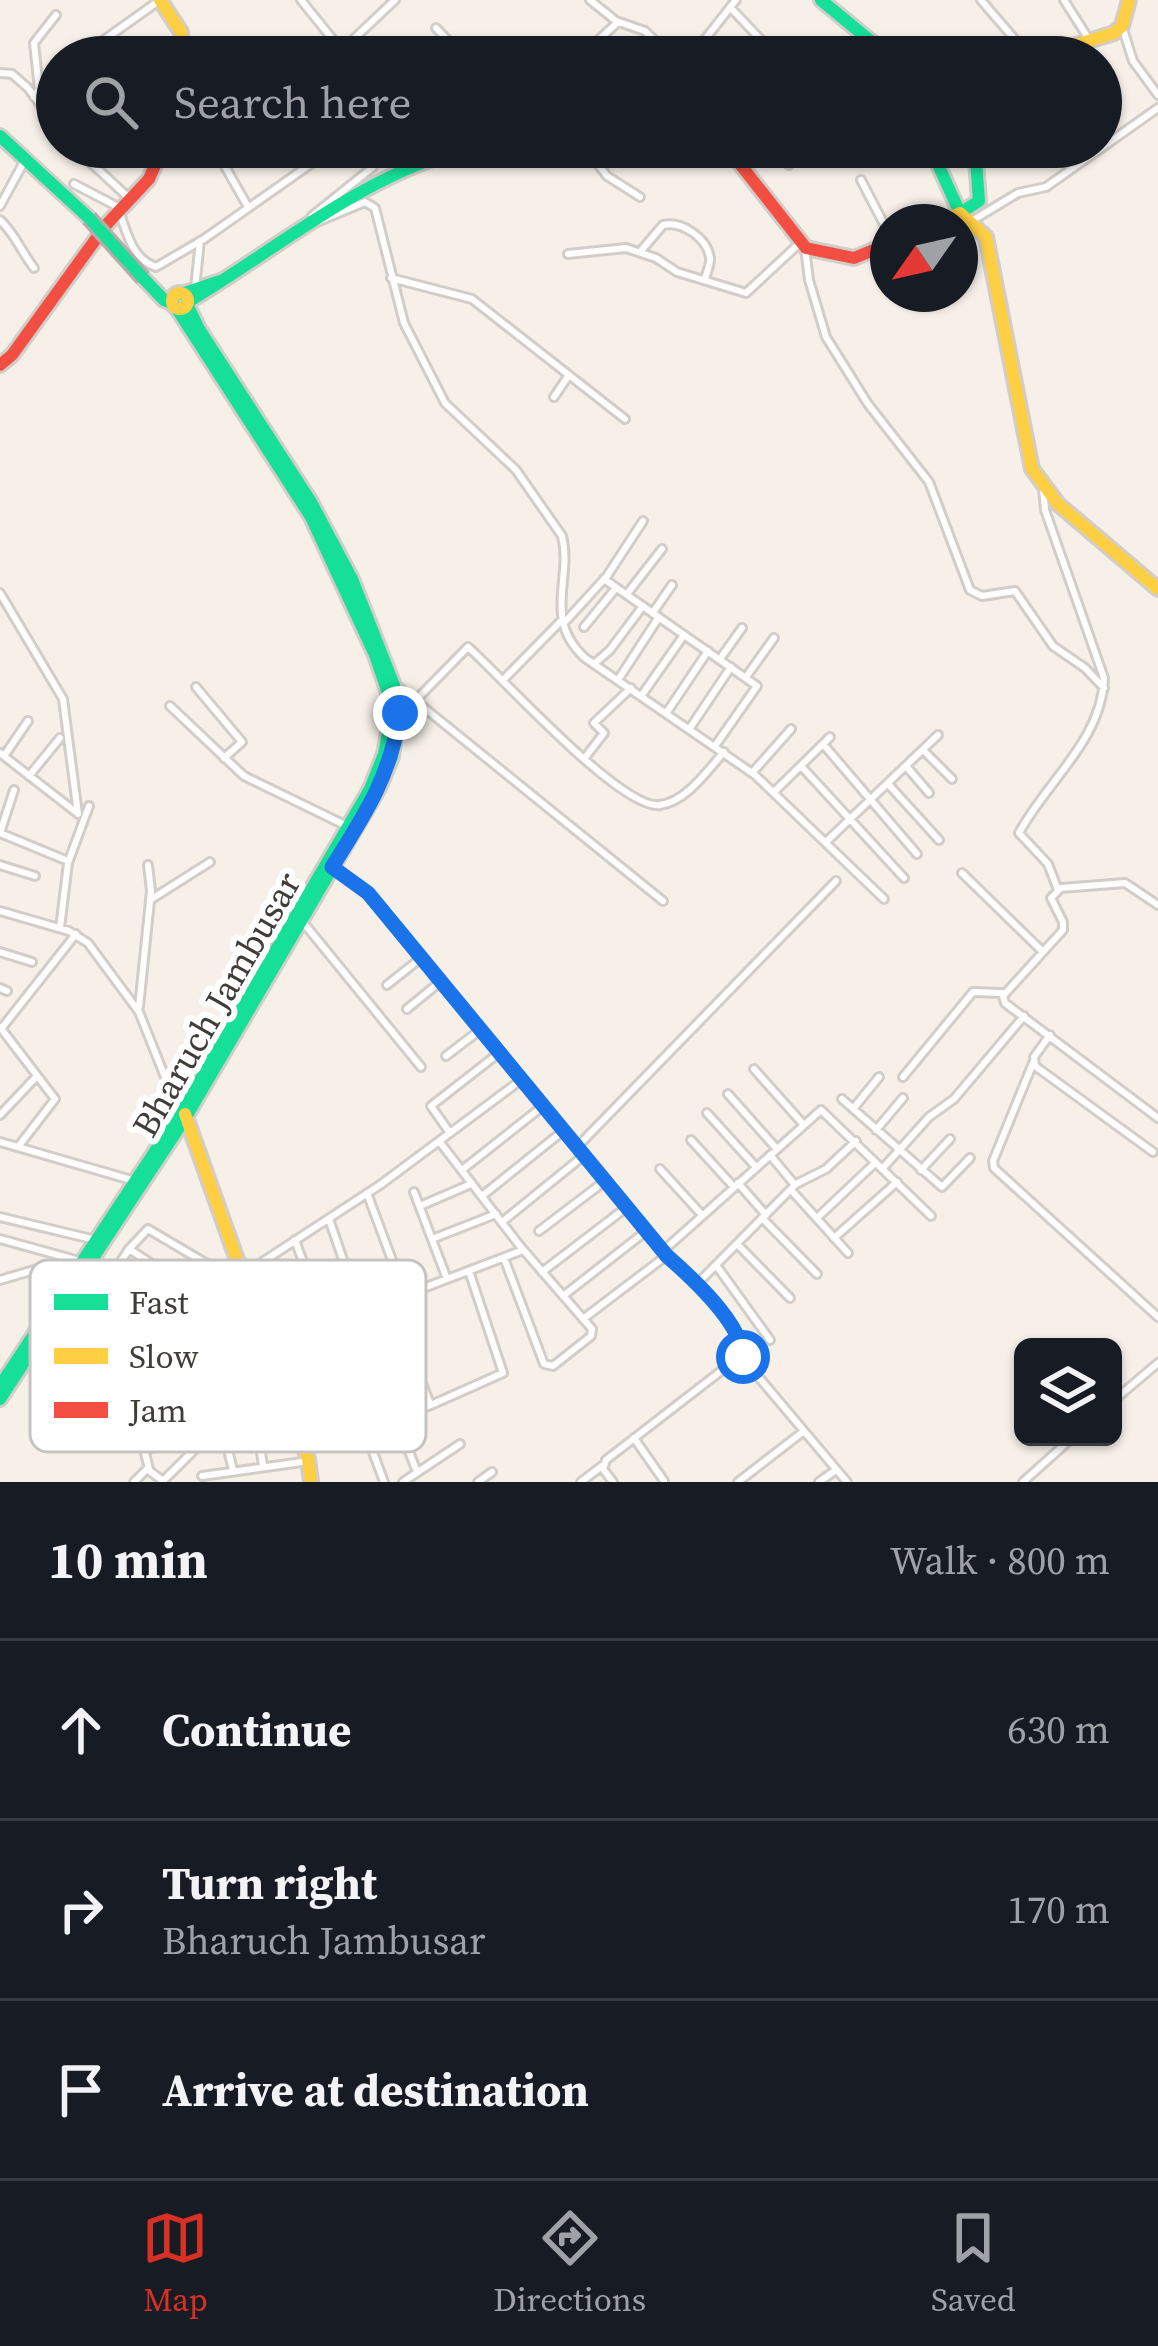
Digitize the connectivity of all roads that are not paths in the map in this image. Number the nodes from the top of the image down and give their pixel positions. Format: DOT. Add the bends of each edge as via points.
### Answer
graph roads {
  1 [pos="160,0"];
  2 [pos="302,0"];
  3 [pos="395,0"];
  4 [pos="590,0"];
  5 [pos="822,0"];
  6 [pos="981,0"];
  7 [pos="1064,0"];
  8 [pos="1129,0"];
  9 [pos="733,4"];
  10 [pos="56,15"];
  11 [pos="618,22"];
  12 [pos="1122,26"];
  13 [pos="436,28"];
  14 [pos="40,36"];
  15 [pos="109,36"];
  16 [pos="180,36"];
  17 [pos="330,36"];
  18 [pos="361,36"];
  19 [pos="444,36"];
  20 [pos="603,36"];
  21 [pos="650,36"];
  22 [pos="708,36"];
  23 [pos="760,36"];
  24 [pos="859,36"];
  25 [pos="1014,36"];
  26 [pos="1087,36"];
  27 [pos="1104,36"];
  28 [pos="36,40"];
  29 [pos="0,73"];
  30 [pos="36,93"];
  31 [pos="1158,95"];
  32 [pos="1158,108"];
  33 [pos="1122,133"];
  34 [pos="0,136"];
  35 [pos="25,160"];
  36 [pos="92,168"];
  37 [pos="155,168"];
  38 [pos="226,168"];
  39 [pos="304,168"];
  40 [pos="373,168"];
  41 [pos="403,168"];
  42 [pos="602,168"];
  43 [pos="746,168"];
  44 [pos="940,168"];
  45 [pos="977,168"];
  46 [pos="1073,168"];
  47 [pos="861,181"];
  48 [pos="74,184"];
  49 [pos="640,197"];
  50 [pos="873,204"];
  51 [pos="958,204"];
  52 [pos="977,204"];
  53 [pos="0,206"];
  54 [pos="124,206"];
  55 [pos="248,207"];
  56 [pos="978,212"];
  57 [pos="0,220"];
  58 [pos="301,228"];
  59 [pos="978,230"];
  60 [pos="200,241"];
  61 [pos="803,244"];
  62 [pos="870,251"];
  63 [pos="640,252"];
  64 [pos="568,254"];
  65 [pos="34,268"];
  66 [pos="393,278"];
  67 [pos="705,279"];
  68 [pos="183,299"];
  69 [pos="0,365"];
  70 [pos="568,375"];
  71 [pos="554,397"];
  72 [pos="625,419"];
  73 [pos="1043,484"];
  74 [pos="643,521"];
  75 [pos="662,549"];
  76 [pos="604,579"];
  77 [pos="672,585"];
  78 [pos="617,588"];
  79 [pos="1158,589"];
  80 [pos="0,593"];
  81 [pos="627,595"];
  82 [pos="643,606"];
  83 [pos="656,615"];
  84 [pos="564,621"];
  85 [pos="584,627"];
  86 [pos="742,628"];
  87 [pos="684,635"];
  88 [pos="774,638"];
  89 [pos="708,651"];
  90 [pos="720,659"];
  91 [pos="594,664"];
  92 [pos="731,667"];
  93 [pos="746,677"];
  94 [pos="502,680"];
  95 [pos="618,680"];
  96 [pos="196,687"];
  97 [pos="631,688"];
  98 [pos="1104,688"];
  99 [pos="394,693"];
  100 [pos="642,695"];
  101 [pos="416,700"];
  102 [pos="170,706"];
  103 [pos="667,712"];
  104 [pos="28,721"];
  105 [pos="690,728"];
  106 [pos="791,729"];
  107 [pos="938,735"];
  108 [pos="830,737"];
  109 [pos="60,738"];
  110 [pos="823,744"];
  111 [pos="715,746"];
  112 [pos="923,750"];
  113 [pos="724,752"];
  114 [pos="2,754"];
  115 [pos="224,758"];
  116 [pos="584,758"];
  117 [pos="801,766"];
  118 [pos="906,766"];
  119 [pos="752,773"];
  120 [pos="29,776"];
  121 [pos="952,779"];
  122 [pos="888,784"];
  123 [pos="14,790"];
  124 [pos="774,792"];
  125 [pos="929,793"];
  126 [pos="871,800"];
  127 [pos="89,806"];
  128 [pos="81,817"];
  129 [pos="850,819"];
  130 [pos="351,828"];
  131 [pos="939,840"];
  132 [pos="826,841"];
  133 [pos="917,854"];
  134 [pos="68,861"];
  135 [pos="210,862"];
  136 [pos="328,864"];
  137 [pos="0,865"];
  138 [pos="148,865"];
  139 [pos="962,873"];
  140 [pos="35,876"];
  141 [pos="904,878"];
  142 [pos="836,881"];
  143 [pos="1058,890"];
  144 [pos="884,899"];
  145 [pos="150,900"];
  146 [pos="663,901"];
  147 [pos="1158,905"];
  148 [pos="0,911"];
  149 [pos="301,920"];
  150 [pos="60,928"];
  151 [pos="76,934"];
  152 [pos="0,952"];
  153 [pos="1043,952"];
  154 [pos="421,958"];
  155 [pos="32,962"];
  156 [pos="440,982"];
  157 [pos="387,985"];
  158 [pos="1004,993"];
  159 [pos="407,1009"];
  160 [pos="138,1010"];
  161 [pos="244,1010"];
  162 [pos="1024,1016"];
  163 [pos="480,1030"];
  164 [pos="1,1032"];
  165 [pos="1050,1034"];
  166 [pos="499,1053"];
  167 [pos="446,1056"];
  168 [pos="1034,1063"];
  169 [pos="421,1067"];
  170 [pos="754,1069"];
  171 [pos="38,1076"];
  172 [pos="903,1076"];
  173 [pos="879,1077"];
  174 [pos="521,1080"];
  175 [pos="728,1094"];
  176 [pos="903,1097"];
  177 [pos="842,1099"];
  178 [pos="543,1106"];
  179 [pos="853,1109"];
  180 [pos="185,1110"];
  181 [pos="707,1113"];
  182 [pos="0,1114"];
  183 [pos="1158,1118"];
  184 [pos="803,1124"];
  185 [pos="876,1130"];
  186 [pos="563,1131"];
  187 [pos="450,1133"];
  188 [pos="950,1139"];
  189 [pos="691,1140"];
  190 [pos="439,1141"];
  191 [pos="856,1141"];
  192 [pos="0,1142"];
  193 [pos="18,1147"];
  194 [pos="577,1148"];
  195 [pos="773,1151"];
  196 [pos="898,1151"];
  197 [pos="1153,1152"];
  198 [pos="584,1156"];
  199 [pos="970,1158"];
  200 [pos="880,1165"];
  201 [pos="756,1167"];
  202 [pos="660,1169"];
  203 [pos="462,1170"];
  204 [pos="921,1170"];
  205 [pos="605,1181"];
  206 [pos="139,1182"];
  207 [pos="472,1183"];
  208 [pos="897,1183"];
  209 [pos="736,1185"];
  210 [pos="793,1187"];
  211 [pos="414,1192"];
  212 [pos="368,1193"];
  213 [pos="482,1196"];
  214 [pos="420,1206"];
  215 [pos="627,1208"];
  216 [pos="496,1214"];
  217 [pos="703,1216"];
  218 [pos="764,1216"];
  219 [pos="931,1216"];
  220 [pos="0,1217"];
  221 [pos="329,1218"];
  222 [pos="817,1218"];
  223 [pos="502,1222"];
  224 [pos="539,1231"];
  225 [pos="646,1232"];
  226 [pos="834,1238"];
  227 [pos="0,1239"];
  228 [pos="432,1239"];
  229 [pos="95,1240"];
  230 [pos="295,1240"];
  231 [pos="737,1244"];
  232 [pos="129,1249"];
  233 [pos="523,1250"];
  234 [pos="848,1253"];
  235 [pos="665,1254"];
  236 [pos="504,1258"];
  237 [pos="74,1260"];
  238 [pos="82,1260"];
  239 [pos="82,1260"];
  240 [pos="122,1260"];
  241 [pos="146,1260"];
  242 [pos="202,1260"];
  243 [pos="239,1260"];
  244 [pos="262,1260"];
  245 [pos="303,1260"];
  246 [pos="342,1260"];
  247 [pos="392,1260"];
  248 [pos="716,1265"];
  249 [pos="469,1271"];
  250 [pos="542,1272"];
  251 [pos="30,1273"];
  252 [pos="817,1274"];
  253 [pos="447,1279"];
  254 [pos="0,1280"];
  255 [pos="698,1283"];
  256 [pos="426,1287"];
  257 [pos="563,1296"];
  258 [pos="790,1298"];
  259 [pos="1158,1317"];
  260 [pos="583,1319"];
  261 [pos="30,1337"];
  262 [pos="770,1340"];
  263 [pos="743,1354"];
  264 [pos="30,1355"];
  265 [pos="25,1362"];
  266 [pos="1158,1363"];
  267 [pos="30,1365"];
  268 [pos="3,1376"];
  269 [pos="426,1392"];
  270 [pos="1122,1393"];
  271 [pos="0,1399"];
  272 [pos="431,1405"];
  273 [pos="426,1407"];
  274 [pos="804,1431"];
  275 [pos="634,1438"];
  276 [pos="460,1444"];
  277 [pos="1062,1446"];
  278 [pos="146,1452"];
  279 [pos="193,1452"];
  280 [pos="228,1452"];
  281 [pos="261,1452"];
  282 [pos="306,1452"];
  283 [pos="314,1452"];
  284 [pos="373,1452"];
  285 [pos="307,1455"];
  286 [pos="603,1465"];
  287 [pos="263,1466"];
  288 [pos="250,1467"];
  289 [pos="148,1469"];
  290 [pos="837,1469"];
  291 [pos="233,1470"];
  292 [pos="492,1472"];
  293 [pos="202,1476"];
  294 [pos="417,1476"];
  295 [pos="664,1481"];
  296 [pos="134,1482"];
  297 [pos="251,1482"];
  298 [pos="311,1482"];
  299 [pos="384,1482"];
  300 [pos="403,1482"];
  301 [pos="478,1482"];
  302 [pos="581,1482"];
  303 [pos="613,1482"];
  304 [pos="738,1482"];
  305 [pos="819,1482"];
  306 [pos="848,1482"];
  307 [pos="1023,1482"];
  1 -- 15 [label="street"];
  1 -- 16 [label="main road"];
  2 -- 17 [label="street"];
  3 -- 18 [label="street"];
  4 -- 11 [label="street"];
  5 -- 24 [label="main road"];
  6 -- 25 [label="street"];
  7 -- 26 [label="street"];
  8 -- 12 [label="main road"];
  9 -- 22 [label="street"];
  9 -- 23 [label="street"];
  10 -- 14 [label="street"];
  11 -- 20 [label="street"];
  11 -- 21 [label="street"];
  12 -- 27 [label="main road"];
  12 -- 31 [label="street" via="1131,58"];
  13 -- 19 [label="street"];
  28 -- 30 [label="street"];
  29 -- 30 [label="street"];
  32 -- 33 [label="street"];
  34 -- 35 [label="main road"];
  35 -- 53 [label="street"];
  35 -- 68 [label="main road, bridge" via="146,280"];
  36 -- 54 [label="street"];
  37 -- 54 [label="main road"];
  38 -- 55 [label="street"];
  39 -- 55 [label="street"];
  40 -- 58 [label="street"];
  41 -- 58 [label="main road"];
  42 -- 49 [label="street"];
  43 -- 61 [label="main road"];
  44 -- 51 [label="main road"];
  45 -- 52 [label="main road"];
  46 -- 56 [label="street"];
  47 -- 50 [label="street"];
  48 -- 54 [label="street"];
  54 -- 60 [label="street" via="132,248 151,267"];
  54 -- 69 [label="main road"];
  55 -- 60 [label="street"];
  57 -- 65 [label="street"];
  58 -- 66 [label="street" via="370,203"];
  58 -- 68 [label="main road"];
  59 -- 73 [label="main road" via="986,237 1032,469"];
  60 -- 68 [label="street"];
  61 -- 62 [label="main road" via="854,258"];
  61 -- 67 [label="street" via="746,292"];
  61 -- 98 [label="street" via="826,337 929,482 970,590 1015,591 1053,646"];
  63 -- 64 [label="street"];
  63 -- 67 [label="street"];
  63 -- 67 [label="street" via="663,225 678,223 708,251"];
  66 -- 70 [label="street" via="470,298"];
  66 -- 84 [label="street" via="405,326 446,405 517,471 562,536"];
  68 -- 99 [label="main road, Bharuch Jambusar" via="311,517"];
  70 -- 71 [label="street"];
  70 -- 72 [label="street"];
  73 -- 79 [label="main road"];
  73 -- 98 [label="street"];
  74 -- 76 [label="street"];
  75 -- 81 [label="street"];
  76 -- 78 [label="street"];
  76 -- 84 [label="street"];
  77 -- 83 [label="street"];
  78 -- 81 [label="street"];
  78 -- 85 [label="street"];
  80 -- 128 [label="street" via="63,699"];
  81 -- 82 [label="street"];
  82 -- 83 [label="street"];
  82 -- 91 [label="street"];
  83 -- 87 [label="street"];
  83 -- 95 [label="street"];
  84 -- 91 [label="street" via="569,643"];
  84 -- 94 [label="street"];
  86 -- 90 [label="street"];
  87 -- 89 [label="street"];
  87 -- 100 [label="street"];
  88 -- 93 [label="street"];
  89 -- 90 [label="street"];
  89 -- 103 [label="street"];
  90 -- 92 [label="street"];
  91 -- 95 [label="street"];
  92 -- 93 [label="street"];
  92 -- 105 [label="street"];
  93 -- 111 [label="street" via="757,690"];
  94 -- 101 [label="street" via="466,647"];
  94 -- 116 [label="street"];
  95 -- 97 [label="street"];
  96 -- 115 [label="street" via="242,742"];
  97 -- 100 [label="street"];
  97 -- 116 [label="street" via="594,723 604,733"];
  98 -- 143 [label="street" via="1070,765 1019,830"];
  99 -- 101 [label="street"];
  99 -- 130 [label="main road, Bharuch Jambusar" via="385,754"];
  100 -- 103 [label="street"];
  101 -- 146 [label="street"];
  102 -- 115 [label="street"];
  103 -- 105 [label="street"];
  104 -- 114 [label="street"];
  105 -- 111 [label="street"];
  106 -- 119 [label="street"];
  107 -- 112 [label="street"];
  108 -- 110 [label="street"];
  109 -- 120 [label="street"];
  110 -- 117 [label="street"];
  110 -- 126 [label="street"];
  111 -- 113 [label="street"];
  112 -- 118 [label="street"];
  112 -- 121 [label="street"];
  113 -- 116 [label="street" via="679,798 655,806 638,802"];
  113 -- 119 [label="street"];
  114 -- 120 [label="street"];
  115 -- 130 [label="street" via="244,776"];
  117 -- 124 [label="street"];
  117 -- 129 [label="street"];
  118 -- 122 [label="street"];
  118 -- 125 [label="street"];
  119 -- 124 [label="street"];
  120 -- 128 [label="street"];
  122 -- 126 [label="street"];
  122 -- 131 [label="street"];
  123 -- 134 [label="street" via="0,833"];
  124 -- 132 [label="street"];
  126 -- 129 [label="street"];
  126 -- 133 [label="street"];
  127 -- 128 [label="street"];
  128 -- 134 [label="street"];
  129 -- 132 [label="street"];
  129 -- 141 [label="street"];
  130 -- 136 [label="main road, Bharuch Jambusar"];
  132 -- 144 [label="street"];
  134 -- 150 [label="street"];
  135 -- 145 [label="street"];
  136 -- 149 [label="main road, Bharuch Jambusar"];
  136 -- 154 [label="street" via="364,889"];
  136 -- 161 [label="main road, Bharuch Jambusar"];
  137 -- 140 [label="street"];
  138 -- 145 [label="street"];
  139 -- 153 [label="street"];
  142 -- 194 [label="street"];
  143 -- 147 [label="street" via="1125,883"];
  143 -- 153 [label="street" via="1051,902 1064,926"];
  145 -- 160 [label="street"];
  148 -- 150 [label="street"];
  149 -- 161 [label="main road, Bharuch Jambusar"];
  149 -- 169 [label="street"];
  150 -- 151 [label="street"];
  151 -- 160 [label="street"];
  151 -- 164 [label="street"];
  152 -- 155 [label="street"];
  153 -- 158 [label="street"];
  154 -- 156 [label="street"];
  154 -- 157 [label="street"];
  156 -- 159 [label="street"];
  156 -- 163 [label="street"];
  158 -- 162 [label="street"];
  158 -- 172 [label="street" via="975,990"];
  160 -- 180 [label="street"];
  161 -- 180 [label="main road, Bharuch Jambusar"];
  162 -- 165 [label="street"];
  162 -- 196 [label="street"];
  163 -- 166 [label="street"];
  163 -- 167 [label="street"];
  164 -- 171 [label="street"];
  165 -- 168 [label="street"];
  165 -- 183 [label="street"];
  166 -- 174 [label="street"];
  166 -- 187 [label="street" via="431,1106"];
  168 -- 197 [label="street"];
  168 -- 259 [label="street" via="994,1168"];
  170 -- 184 [label="street"];
  171 -- 182 [label="street"];
  171 -- 193 [label="street" via="55,1100"];
  173 -- 179 [label="street"];
  174 -- 178 [label="street"];
  174 -- 187 [label="street"];
  175 -- 195 [label="street"];
  176 -- 185 [label="street"];
  177 -- 179 [label="street"];
  178 -- 186 [label="street"];
  178 -- 203 [label="street"];
  179 -- 185 [label="street"];
  180 -- 206 [label="main road, Bharuch Jambusar"];
  180 -- 243 [label="main road"];
  181 -- 201 [label="street"];
  184 -- 191 [label="street" via="825,1112"];
  184 -- 195 [label="street"];
  185 -- 196 [label="street"];
  186 -- 194 [label="street"];
  186 -- 213 [label="street"];
  187 -- 190 [label="street"];
  188 -- 204 [label="street"];
  189 -- 209 [label="street"];
  190 -- 203 [label="street"];
  190 -- 212 [label="street"];
  191 -- 200 [label="street"];
  191 -- 210 [label="street"];
  192 -- 193 [label="street"];
  193 -- 206 [label="street"];
  194 -- 198 [label="street"];
  195 -- 201 [label="street"];
  195 -- 210 [label="street"];
  196 -- 200 [label="street"];
  196 -- 204 [label="street"];
  198 -- 205 [label="street"];
  198 -- 223 [label="street"];
  199 -- 204 [label="street" via="943,1187"];
  200 -- 208 [label="street"];
  200 -- 222 [label="street"];
  201 -- 209 [label="street"];
  202 -- 217 [label="street"];
  203 -- 207 [label="street"];
  205 -- 215 [label="street"];
  205 -- 224 [label="street"];
  206 -- 229 [label="main road, Bharuch Jambusar"];
  206 -- 238 [label="main road, Bharuch Jambusar"];
  207 -- 213 [label="street"];
  207 -- 214 [label="street"];
  208 -- 219 [label="street"];
  208 -- 226 [label="street"];
  209 -- 217 [label="street"];
  209 -- 218 [label="street"];
  210 -- 218 [label="street"];
  210 -- 222 [label="street"];
  211 -- 214 [label="street"];
  212 -- 221 [label="street"];
  212 -- 247 [label="street"];
  213 -- 216 [label="street"];
  214 -- 228 [label="street"];
  215 -- 225 [label="street"];
  215 -- 250 [label="street"];
  216 -- 223 [label="street"];
  216 -- 228 [label="street"];
  217 -- 235 [label="street"];
  218 -- 231 [label="street"];
  218 -- 252 [label="street"];
  220 -- 229 [label="street"];
  221 -- 230 [label="street"];
  221 -- 246 [label="street"];
  222 -- 226 [label="street"];
  223 -- 233 [label="street"];
  225 -- 235 [label="street"];
  225 -- 257 [label="street"];
  226 -- 234 [label="street"];
  227 -- 237 [label="street"];
  228 -- 253 [label="street"];
  229 -- 239 [label="main road, Bharuch Jambusar"];
  230 -- 244 [label="street"];
  230 -- 245 [label="street"];
  231 -- 248 [label="street"];
  231 -- 258 [label="street"];
  232 -- 240 [label="street"];
  232 -- 241 [label="street"];
  232 -- 242 [label="street" via="152,1228"];
  233 -- 236 [label="street"];
  233 -- 250 [label="street"];
  235 -- 255 [label="street"];
  235 -- 260 [label="street"];
  236 -- 249 [label="street"];
  236 -- 260 [label="street" via="547,1367 591,1336"];
  248 -- 255 [label="street"];
  248 -- 262 [label="street"];
  249 -- 253 [label="street"];
  249 -- 272 [label="street" via="504,1370"];
  250 -- 257 [label="street"];
  251 -- 254 [label="street"];
  253 -- 256 [label="street"];
  255 -- 263 [label="street"];
  257 -- 260 [label="street"];
  261 -- 268 [label="main road, Bharuch Jambusar"];
  263 -- 274 [label="street"];
  263 -- 275 [label="street"];
  264 -- 265 [label="main road, Bharuch Jambusar"];
  265 -- 267 [label="street"];
  265 -- 271 [label="main road, Bharuch Jambusar"];
  266 -- 270 [label="street"];
  269 -- 272 [label="street"];
  272 -- 273 [label="street"];
  274 -- 290 [label="street"];
  274 -- 304 [label="street"];
  275 -- 286 [label="street"];
  275 -- 295 [label="street"];
  276 -- 294 [label="street"];
  277 -- 307 [label="street"];
  278 -- 289 [label="street"];
  279 -- 289 [label="street" via="164,1481"];
  280 -- 291 [label="street"];
  281 -- 287 [label="street"];
  282 -- 285 [label="main road"];
  283 -- 285 [label="street"];
  284 -- 299 [label="street"];
  285 -- 287 [label="street"];
  285 -- 298 [label="main road"];
  286 -- 302 [label="street"];
  286 -- 303 [label="street"];
  287 -- 288 [label="street"];
  288 -- 291 [label="street"];
  288 -- 297 [label="street"];
  289 -- 296 [label="street"];
  290 -- 305 [label="street"];
  290 -- 306 [label="street"];
  291 -- 293 [label="street"];
  292 -- 301 [label="street"];
  294 -- 300 [label="street"];
}
